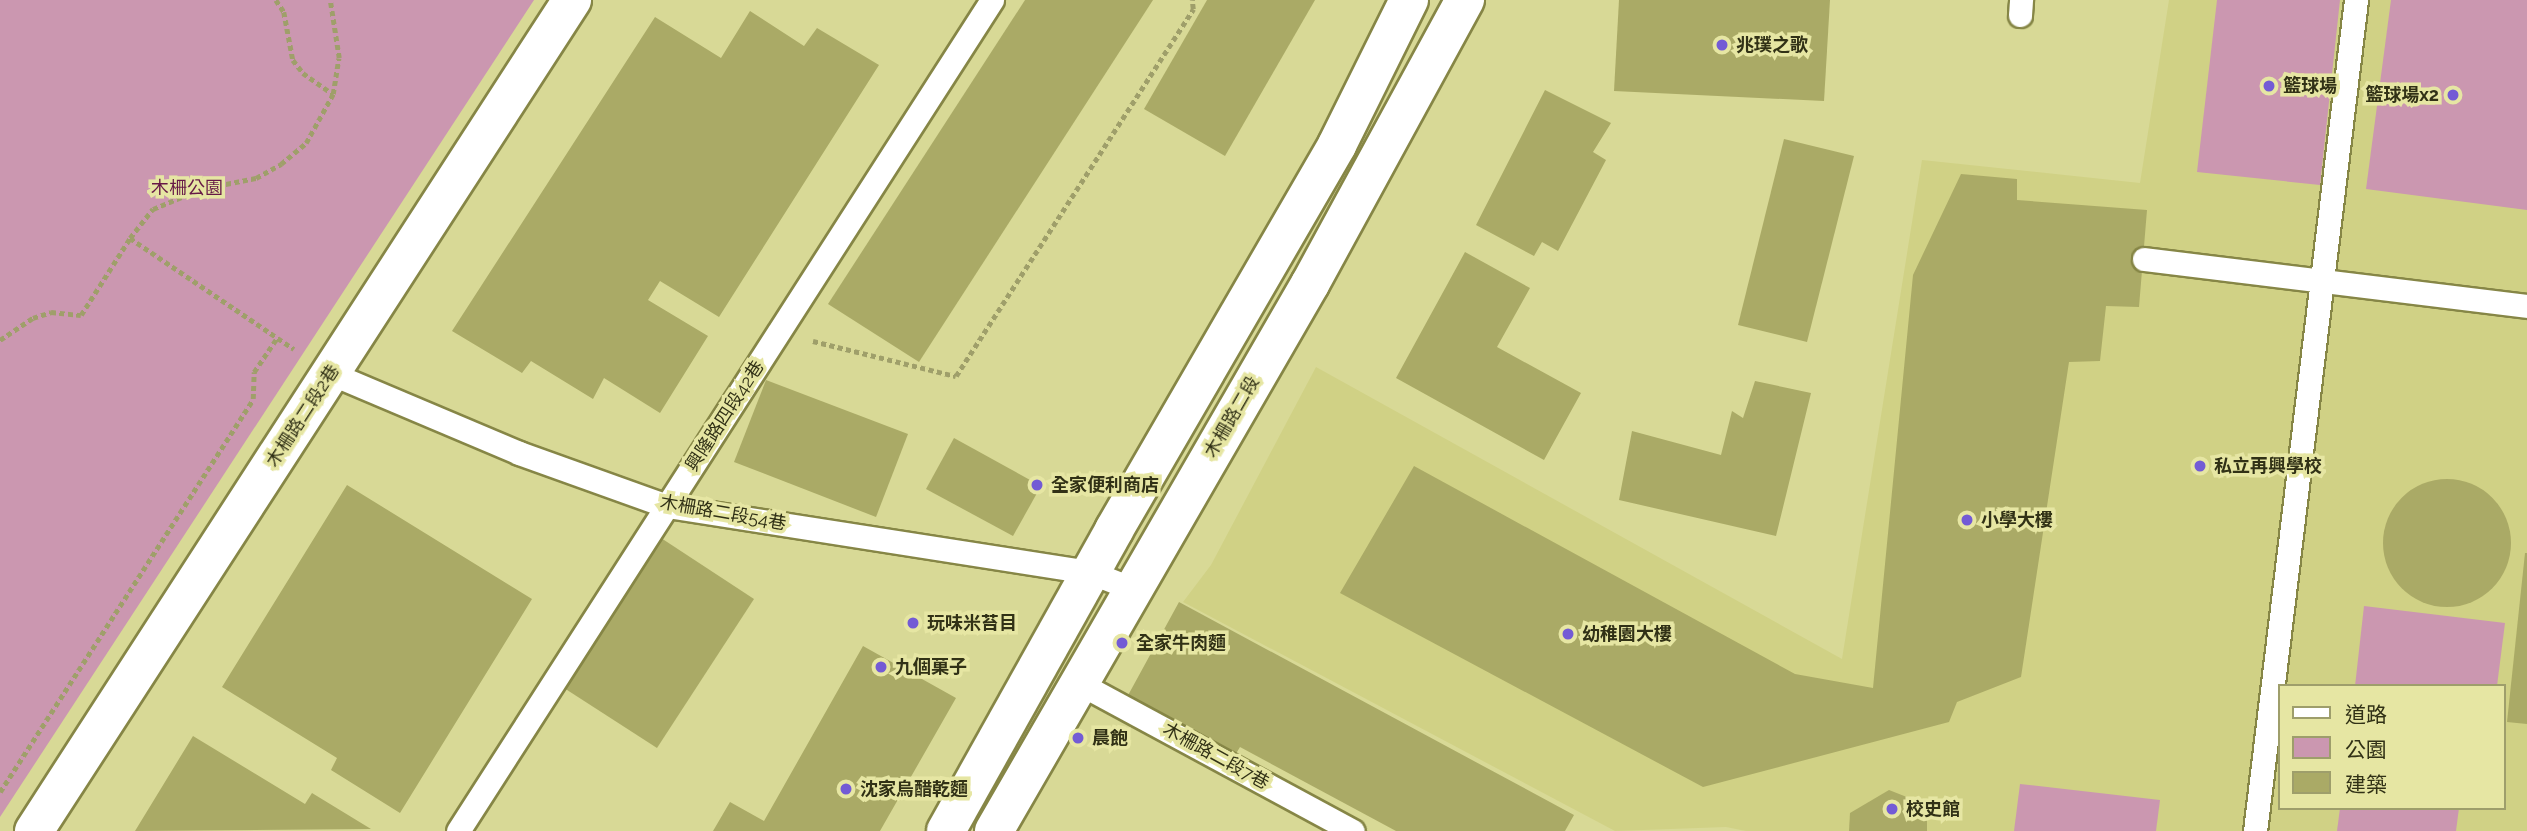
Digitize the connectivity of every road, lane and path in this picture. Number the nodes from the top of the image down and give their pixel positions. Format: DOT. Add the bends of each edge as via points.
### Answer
graph roads {
  1 [pos="276,0"];
  2 [pos="330,0"];
  3 [pos="572,0"];
  4 [pos="992,0"];
  5 [pos="1192,0"];
  6 [pos="1409,0"];
  7 [pos="1465,0"];
  8 [pos="2356,0"];
  9 [pos="333,94"];
  10 [pos="130,238"];
  11 [pos="2144,260"];
  12 [pos="2322,281"];
  13 [pos="2527,306"];
  14 [pos="778,333"];
  15 [pos="277,338"];
  16 [pos="0,340"];
  17 [pos="330,373"];
  18 [pos="667,506"];
  19 [pos="1090,572"];
  20 [pos="1133,589"];
  21 [pos="1079,682"];
  22 [pos="0,792"];
  23 [pos="34,831"];
  24 [pos="458,831"];
  25 [pos="946,831"];
  26 [pos="994,831"];
  27 [pos="1353,831"];
  28 [pos="2256,831"];
  1 -- 9 [label="path" via="284,12 293,60"];
  2 -- 9 [label="path" via="339,58"];
  3 -- 17 [label="main road, 木柵路二段2巷"];
  4 -- 14 [label="lane, 興隆路四段42巷"];
  5 -- 14 [label="path" via="1193,9 956,376"];
  6 -- 19 [label="main road" via="1337,145"];
  7 -- 20 [label="main road, 木柵路二段" via="1310,284"];
  8 -- 12 [label="lane"];
  9 -- 10 [label="path" via="306,143 281,164 256,178 165,201 144,218"];
  10 -- 15 [label="path"];
  10 -- 16 [label="path" via="81,316 51,312"];
  11 -- 12 [label="lane"];
  12 -- 13 [label="lane"];
  12 -- 28 [label="lane"];
  14 -- 18 [label="lane, 興隆路四段42巷"];
  15 -- 17 [label="path"];
  15 -- 22 [label="path" via="254,372 253,399"];
  17 -- 18 [label="lane, 木柵路二段54巷" via="519,453"];
  17 -- 23 [label="main road, 木柵路二段2巷"];
  18 -- 19 [label="lane, 木柵路二段54巷"];
  18 -- 24 [label="lane, 興隆路四段42巷"];
  19 -- 20 [label="lane, 木柵路二段54巷"];
  19 -- 25 [label="main road"];
  20 -- 21 [label="main road, 木柵路二段"];
  21 -- 26 [label="main road, 木柵路二段"];
  21 -- 27 [label="lane, 木柵路二段7巷"];
}
